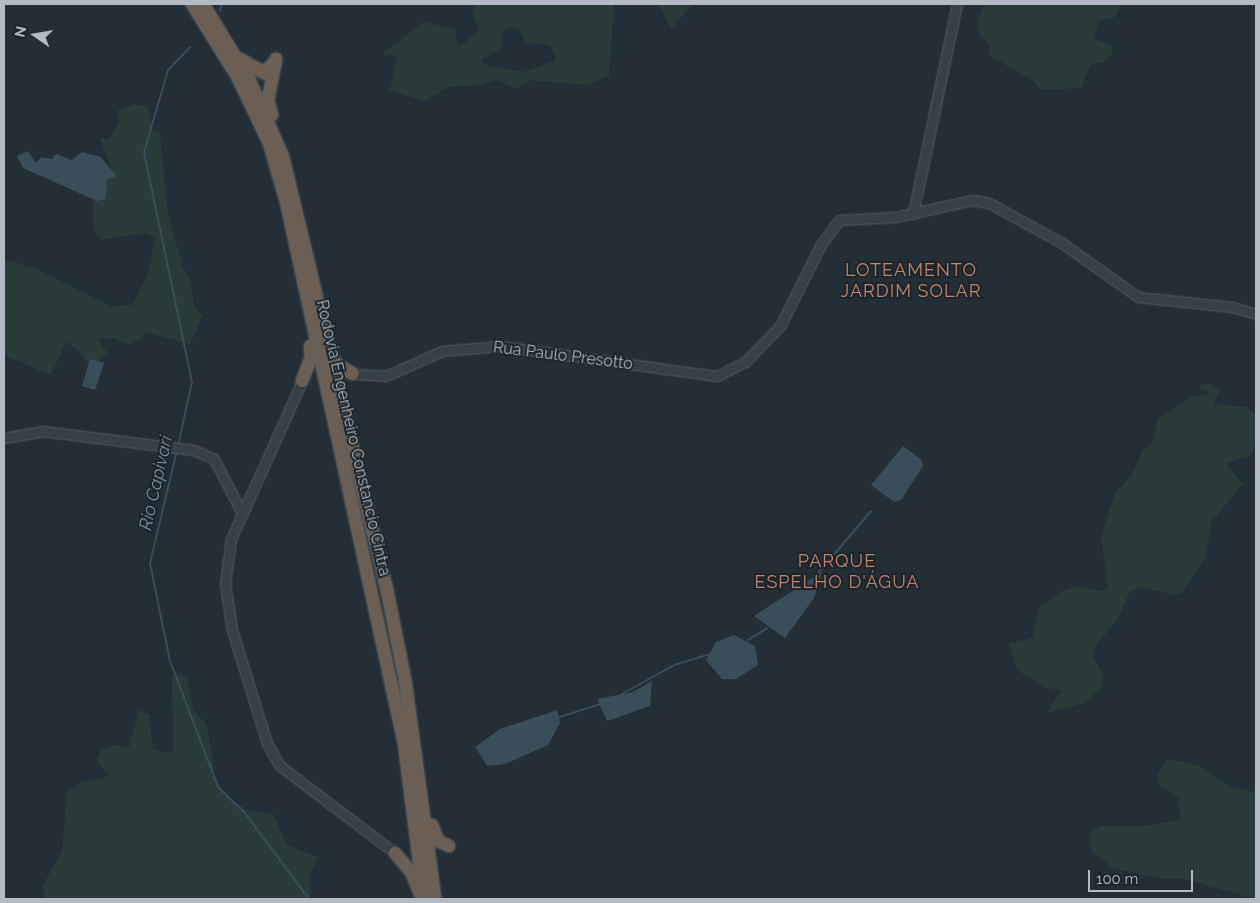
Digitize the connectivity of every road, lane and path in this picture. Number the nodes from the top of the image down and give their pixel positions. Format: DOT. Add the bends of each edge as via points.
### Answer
graph roads {
  1 [pos="192,4"];
  2 [pos="205,4"];
  3 [pos="957,4"];
  4 [pos="236,56"];
  5 [pos="283,158"];
  6 [pos="913,214"];
  7 [pos="306,307"];
  8 [pos="1256,314"];
  9 [pos="320,315"];
  10 [pos="353,374"];
  11 [pos="302,381"];
  12 [pos="335,408"];
  13 [pos="4,438"];
  14 [pos="241,511"];
  15 [pos="412,730"];
  16 [pos="419,834"];
  17 [pos="395,853"];
  18 [pos="429,898"];
  1 -- 7 [label="highway, Rodovia Engenheiro Constancio Cintra" via="238,78 269,143"];
  2 -- 4 [label="highway, Rodovia Engenheiro Constancio Cintra"];
  3 -- 6 [label="street"];
  4 -- 5 [label="highway, Rodovia Engenheiro Constancio Cintra"];
  4 -- 5 [label="highway" via="264,73 276,59 268,100"];
  5 -- 9 [label="highway, Rodovia Engenheiro Constancio Cintra"];
  6 -- 8 [label="street" via="964,201 989,203 1077,252 1138,297 1232,306"];
  6 -- 10 [label="street, Rua Paulo Presotto" via="840,220 820,246 780,326 745,362 717,376 500,346 442,351 386,376"];
  7 -- 11 [label="highway" via="312,357"];
  7 -- 12 [label="highway, Rodovia Engenheiro Constancio Cintra"];
  9 -- 10 [label="highway" via="334,362"];
  9 -- 12 [label="highway, Rodovia Engenheiro Constancio Cintra"];
  10 -- 12 [label="highway" via="336,375"];
  11 -- 12 [label="highway" via="314,372"];
  11 -- 14 [label="street"];
  12 -- 15 [label="highway, Rodovia Engenheiro Constancio Cintra" via="386,585"];
  12 -- 16 [label="highway, Rodovia Engenheiro Constancio Cintra" via="402,734"];
  13 -- 14 [label="street" via="42,430 194,450 214,459"];
  14 -- 17 [label="street" via="231,539 225,584 232,630 267,743 280,766"];
  15 -- 18 [label="highway, Rodovia Engenheiro Constancio Cintra"];
  15 -- 18 [label="highway" via="433,831 438,840 449,846 436,857"];
  16 -- 17 [label="highway" via="414,853"];
  16 -- 18 [label="highway, Rodovia Engenheiro Constancio Cintra"];
  17 -- 18 [label="highway"];
}
